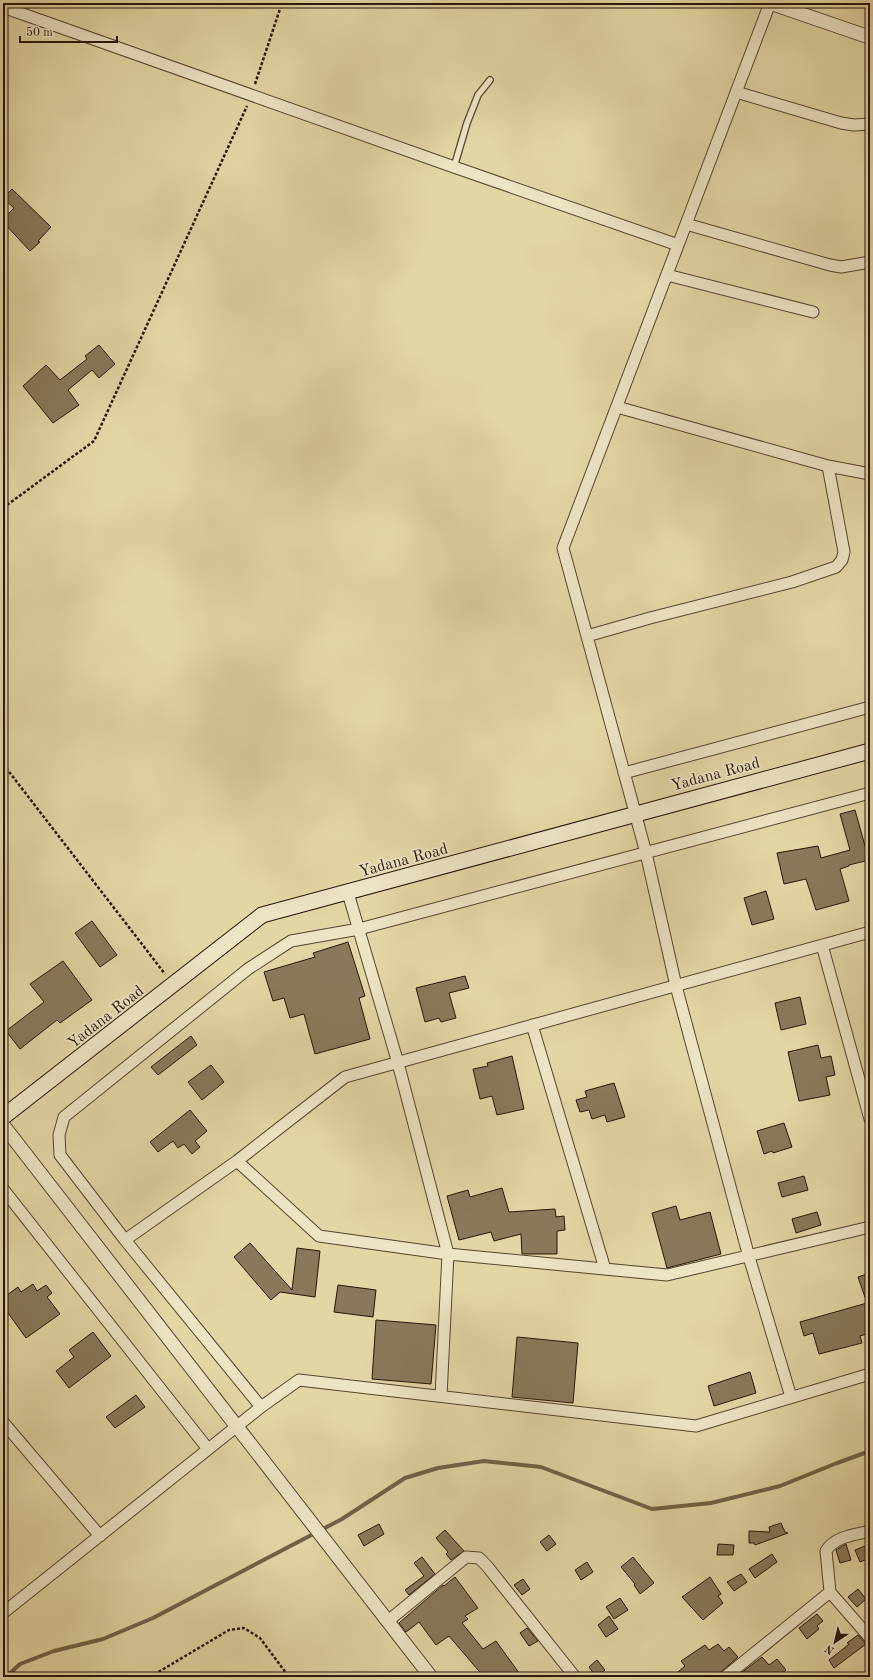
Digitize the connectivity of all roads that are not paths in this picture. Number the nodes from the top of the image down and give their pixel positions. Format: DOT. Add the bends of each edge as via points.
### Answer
graph roads {
  1 [pos="770,3"];
  2 [pos="3,7"];
  3 [pos="870,36"];
  4 [pos="490,80"];
  5 [pos="736,92"];
  6 [pos="870,124"];
  7 [pos="454,167"];
  8 [pos="686,224"];
  9 [pos="678,244"];
  10 [pos="870,262"];
  11 [pos="667,275"];
  12 [pos="813,312"];
  13 [pos="616,407"];
  14 [pos="828,466"];
  15 [pos="870,474"];
  16 [pos="587,636"];
  17 [pos="870,707"];
  18 [pos="870,751"];
  19 [pos="624,773"];
  20 [pos="870,793"];
  21 [pos="635,814"];
  22 [pos="646,853"];
  23 [pos="348,893"];
  24 [pos="359,930"];
  25 [pos="870,932"];
  26 [pos="822,945"];
  27 [pos="676,986"];
  28 [pos="532,1025"];
  29 [pos="398,1063"];
  30 [pos="3,1117"];
  31 [pos="870,1119"];
  32 [pos="3,1125"];
  33 [pos="237,1160"];
  34 [pos="3,1189"];
  35 [pos="870,1227"];
  36 [pos="125,1240"];
  37 [pos="448,1254"];
  38 [pos="749,1257"];
  39 [pos="605,1269"];
  40 [pos="870,1374"];
  41 [pos="441,1396"];
  42 [pos="791,1396"];
  43 [pos="261,1407"];
  44 [pos="3,1423"];
  45 [pos="237,1427"];
  46 [pos="208,1449"];
  47 [pos="870,1531"];
  48 [pos="100,1536"];
  49 [pos="830,1592"];
  50 [pos="3,1613"];
  51 [pos="388,1621"];
  52 [pos="870,1638"];
  53 [pos="431,1677"];
  54 [pos="575,1677"];
  55 [pos="725,1677"];
  1 -- 3 [label="street"];
  1 -- 5 [label="street"];
  2 -- 7 [label="street"];
  4 -- 7 [label="lane" via="478,96"];
  5 -- 6 [label="street" via="841,123"];
  5 -- 8 [label="street"];
  7 -- 9 [label="street"];
  8 -- 9 [label="street"];
  8 -- 10 [label="street" via="830,265 841,267"];
  9 -- 11 [label="street"];
  11 -- 12 [label="street"];
  11 -- 13 [label="street"];
  13 -- 14 [label="street"];
  13 -- 16 [label="street" via="563,548"];
  14 -- 15 [label="street"];
  14 -- 16 [label="street" via="844,552 836,567 792,582"];
  16 -- 19 [label="street"];
  17 -- 19 [label="street"];
  18 -- 21 [label="main road, Yadana Road"];
  19 -- 21 [label="street"];
  20 -- 22 [label="street"];
  21 -- 22 [label="street"];
  21 -- 23 [label="main road, Yadana Road"];
  22 -- 24 [label="street"];
  22 -- 27 [label="street"];
  23 -- 24 [label="street"];
  23 -- 30 [label="main road, Yadana Road" via="262,915"];
  24 -- 29 [label="street"];
  24 -- 36 [label="street" via="291,941 248,969 64,1117 59,1135 60,1154"];
  25 -- 26 [label="street"];
  26 -- 27 [label="street"];
  26 -- 31 [label="street"];
  27 -- 28 [label="street"];
  27 -- 38 [label="street"];
  28 -- 29 [label="street"];
  28 -- 39 [label="street"];
  29 -- 33 [label="street" via="345,1076"];
  29 -- 37 [label="street"];
  32 -- 45 [label="street"];
  33 -- 36 [label="street"];
  33 -- 37 [label="street" via="319,1236"];
  34 -- 46 [label="street"];
  35 -- 38 [label="street"];
  36 -- 43 [label="street"];
  37 -- 39 [label="street"];
  37 -- 41 [label="street"];
  38 -- 39 [label="street" via="667,1275"];
  38 -- 42 [label="street"];
  40 -- 42 [label="street"];
  41 -- 42 [label="street" via="696,1426"];
  41 -- 43 [label="street" via="299,1380"];
  43 -- 45 [label="street"];
  44 -- 48 [label="street"];
  45 -- 46 [label="street"];
  45 -- 51 [label="street"];
  46 -- 48 [label="street"];
  47 -- 49 [label="street" via="840,1539 829,1546 826,1551"];
  48 -- 50 [label="street"];
  49 -- 52 [label="street"];
  49 -- 55 [label="street"];
  51 -- 53 [label="street"];
  51 -- 54 [label="street" via="466,1557 479,1558"];
}
